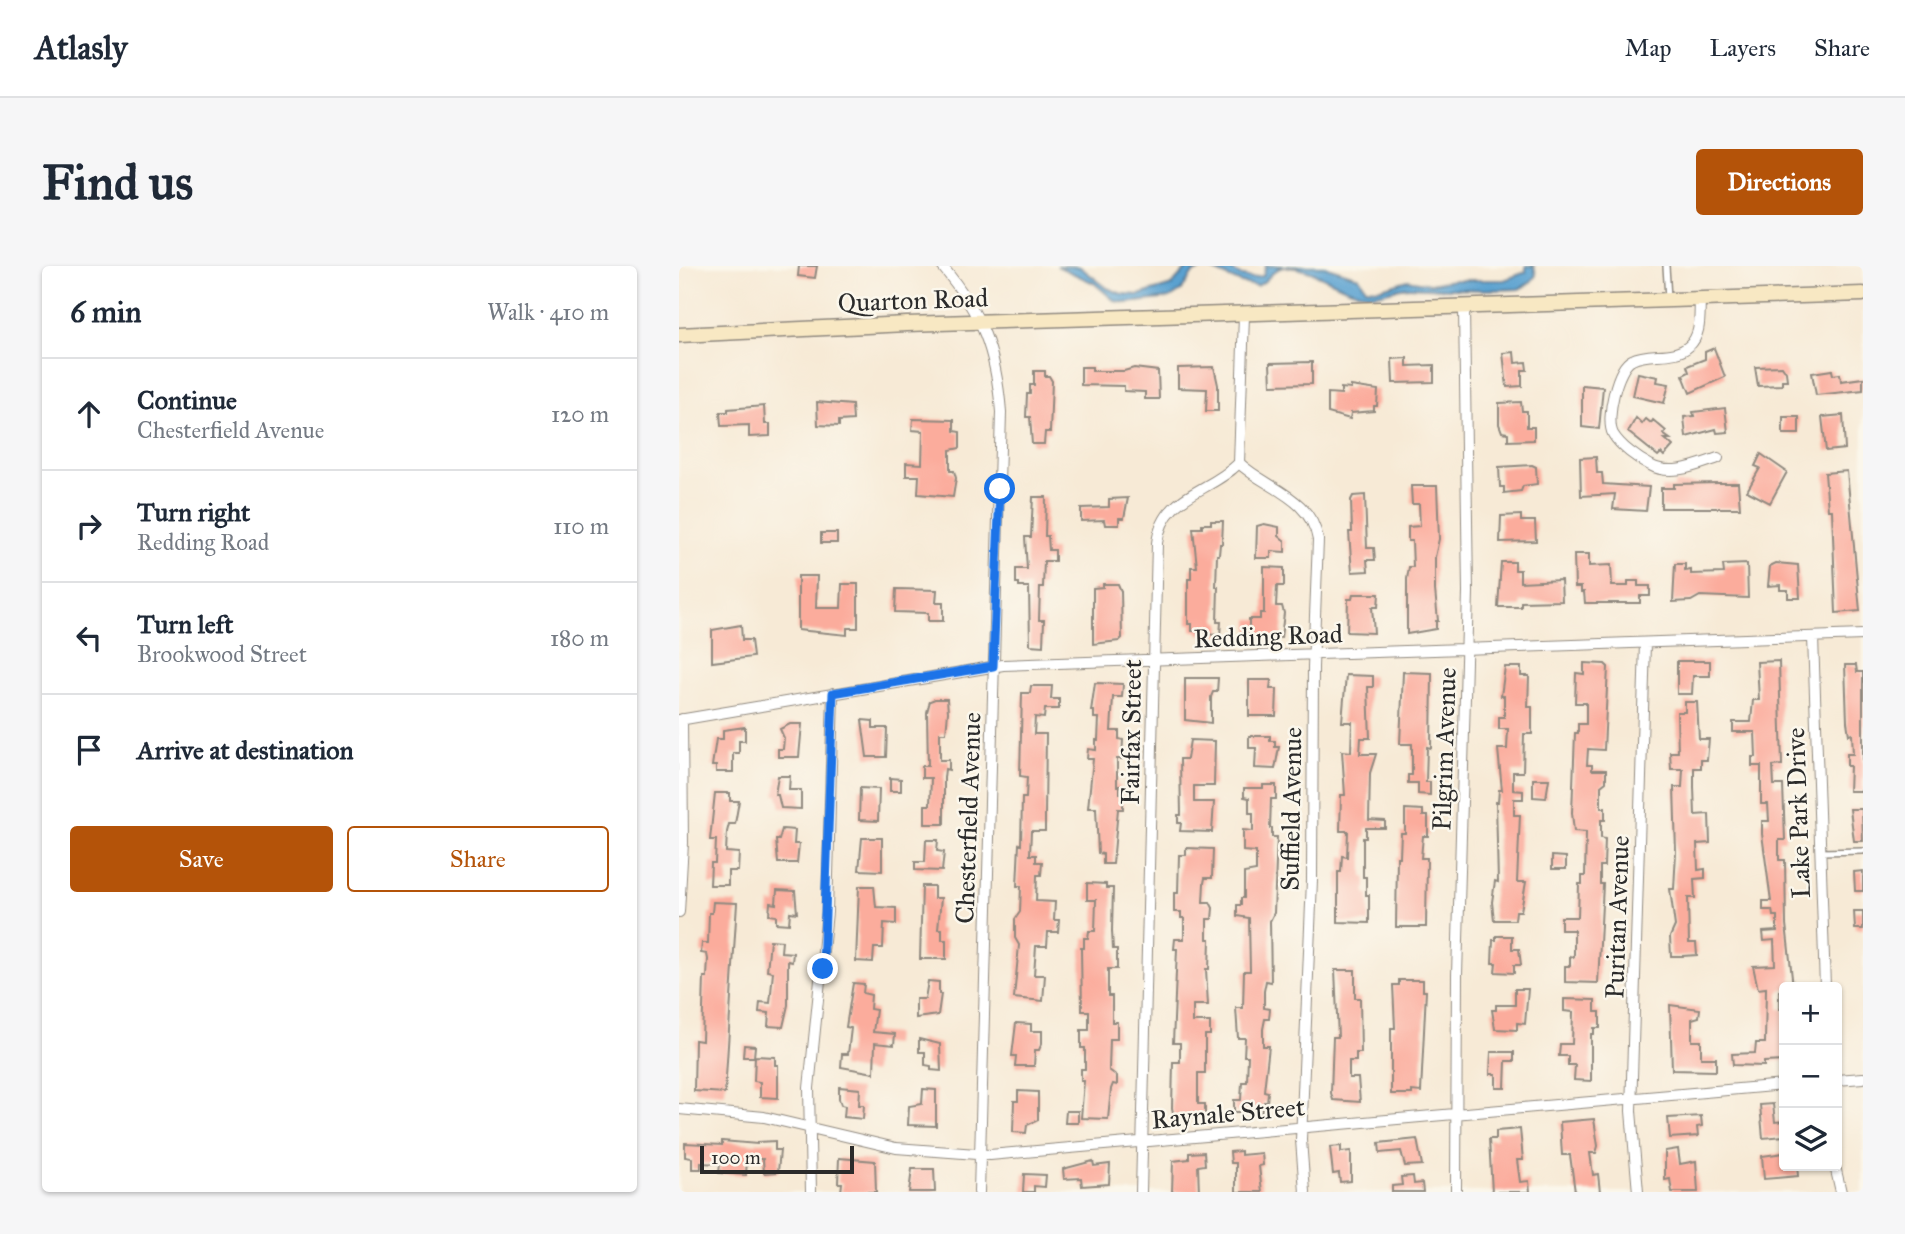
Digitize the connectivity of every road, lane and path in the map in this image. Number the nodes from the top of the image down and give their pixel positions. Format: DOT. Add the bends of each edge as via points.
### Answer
graph roads {
  1 [pos="942,266"];
  2 [pos="1666,266"];
  3 [pos="1863,295"];
  4 [pos="1700,300"];
  5 [pos="1668,301"];
  6 [pos="1464,308"];
  7 [pos="1244,315"];
  8 [pos="982,322"];
  9 [pos="679,335"];
  10 [pos="1718,458"];
  11 [pos="1239,463"];
  12 [pos="1863,635"];
  13 [pos="1813,637"];
  14 [pos="1645,643"];
  15 [pos="1467,649"];
  16 [pos="1314,656"];
  17 [pos="1154,660"];
  18 [pos="993,666"];
  19 [pos="833,693"];
  20 [pos="680,720"];
  21 [pos="1863,851"];
  22 [pos="1821,852"];
  23 [pos="679,912"];
  24 [pos="1825,982"];
  25 [pos="1863,1078"];
  26 [pos="1842,1080"];
  27 [pos="1779,1085"];
  28 [pos="1632,1098"];
  29 [pos="679,1109"];
  30 [pos="1455,1114"];
  31 [pos="808,1126"];
  32 [pos="1301,1127"];
  33 [pos="1141,1142"];
  34 [pos="980,1156"];
  35 [pos="1837,1171"];
  36 [pos="811,1192"];
  37 [pos="979,1192"];
  38 [pos="1140,1192"];
  39 [pos="1305,1192"];
  40 [pos="1456,1192"];
  41 [pos="1638,1192"];
  42 [pos="1840,1192"];
  1 -- 8 [label="street, Chesterfield Avenue"];
  2 -- 5 [label="lane"];
  3 -- 4 [label="street, Quarton Road"];
  4 -- 5 [label="street, Quarton Road"];
  4 -- 10 [label="street" via="1698,332 1688,346 1673,353 1634,358 1622,369 1610,425 1615,437 1656,468 1673,470"];
  5 -- 6 [label="street, Quarton Road"];
  6 -- 7 [label="street, Quarton Road"];
  6 -- 15 [label="street, Pilgrim Avenue"];
  7 -- 8 [label="street, Quarton Road"];
  7 -- 11 [label="street"];
  8 -- 9 [label="street, Quarton Road"];
  8 -- 18 [label="street, Chesterfield Avenue" via="996,370 1001,412"];
  11 -- 16 [label="street, Suffield Avenue" via="1297,502 1314,523 1318,548"];
  11 -- 17 [label="street, Fairfax Street" via="1225,477 1174,505 1162,519 1157,543"];
  12 -- 13 [label="street, Redding Road"];
  13 -- 14 [label="street, Redding Road"];
  13 -- 22 [label="street, Lake Park Drive"];
  14 -- 15 [label="street, Redding Road"];
  14 -- 28 [label="street, Puritan Avenue"];
  15 -- 16 [label="street, Redding Road"];
  15 -- 30 [label="street, Pilgrim Avenue"];
  16 -- 17 [label="street, Redding Road"];
  16 -- 32 [label="street, Suffield Avenue" via="1312,880"];
  17 -- 18 [label="street, Redding Road"];
  17 -- 33 [label="street, Fairfax Street"];
  18 -- 19 [label="street, Redding Road"];
  18 -- 34 [label="street, Chesterfield Avenue"];
  19 -- 20 [label="street, Redding Road"];
  19 -- 31 [label="street" via="827,912"];
  20 -- 23 [label="street" via="683,843"];
  21 -- 22 [label="lane"];
  22 -- 24 [label="street, Lake Park Drive"];
  25 -- 26 [label="street"];
  27 -- 28 [label="street, Raynale Street"];
  28 -- 30 [label="street, Raynale Street"];
  28 -- 41 [label="street, Puritan Avenue"];
  29 -- 31 [label="street, Raynale Street"];
  30 -- 32 [label="street, Raynale Street"];
  30 -- 40 [label="street, Pilgrim Avenue"];
  31 -- 34 [label="street, Raynale Street" via="896,1149"];
  31 -- 36 [label="street"];
  32 -- 33 [label="street, Raynale Street"];
  32 -- 39 [label="street, Suffield Avenue"];
  33 -- 34 [label="street, Raynale Street"];
  33 -- 38 [label="street, Fairfax Street"];
  34 -- 37 [label="street, Chesterfield Avenue"];
  35 -- 42 [label="street"];
}
